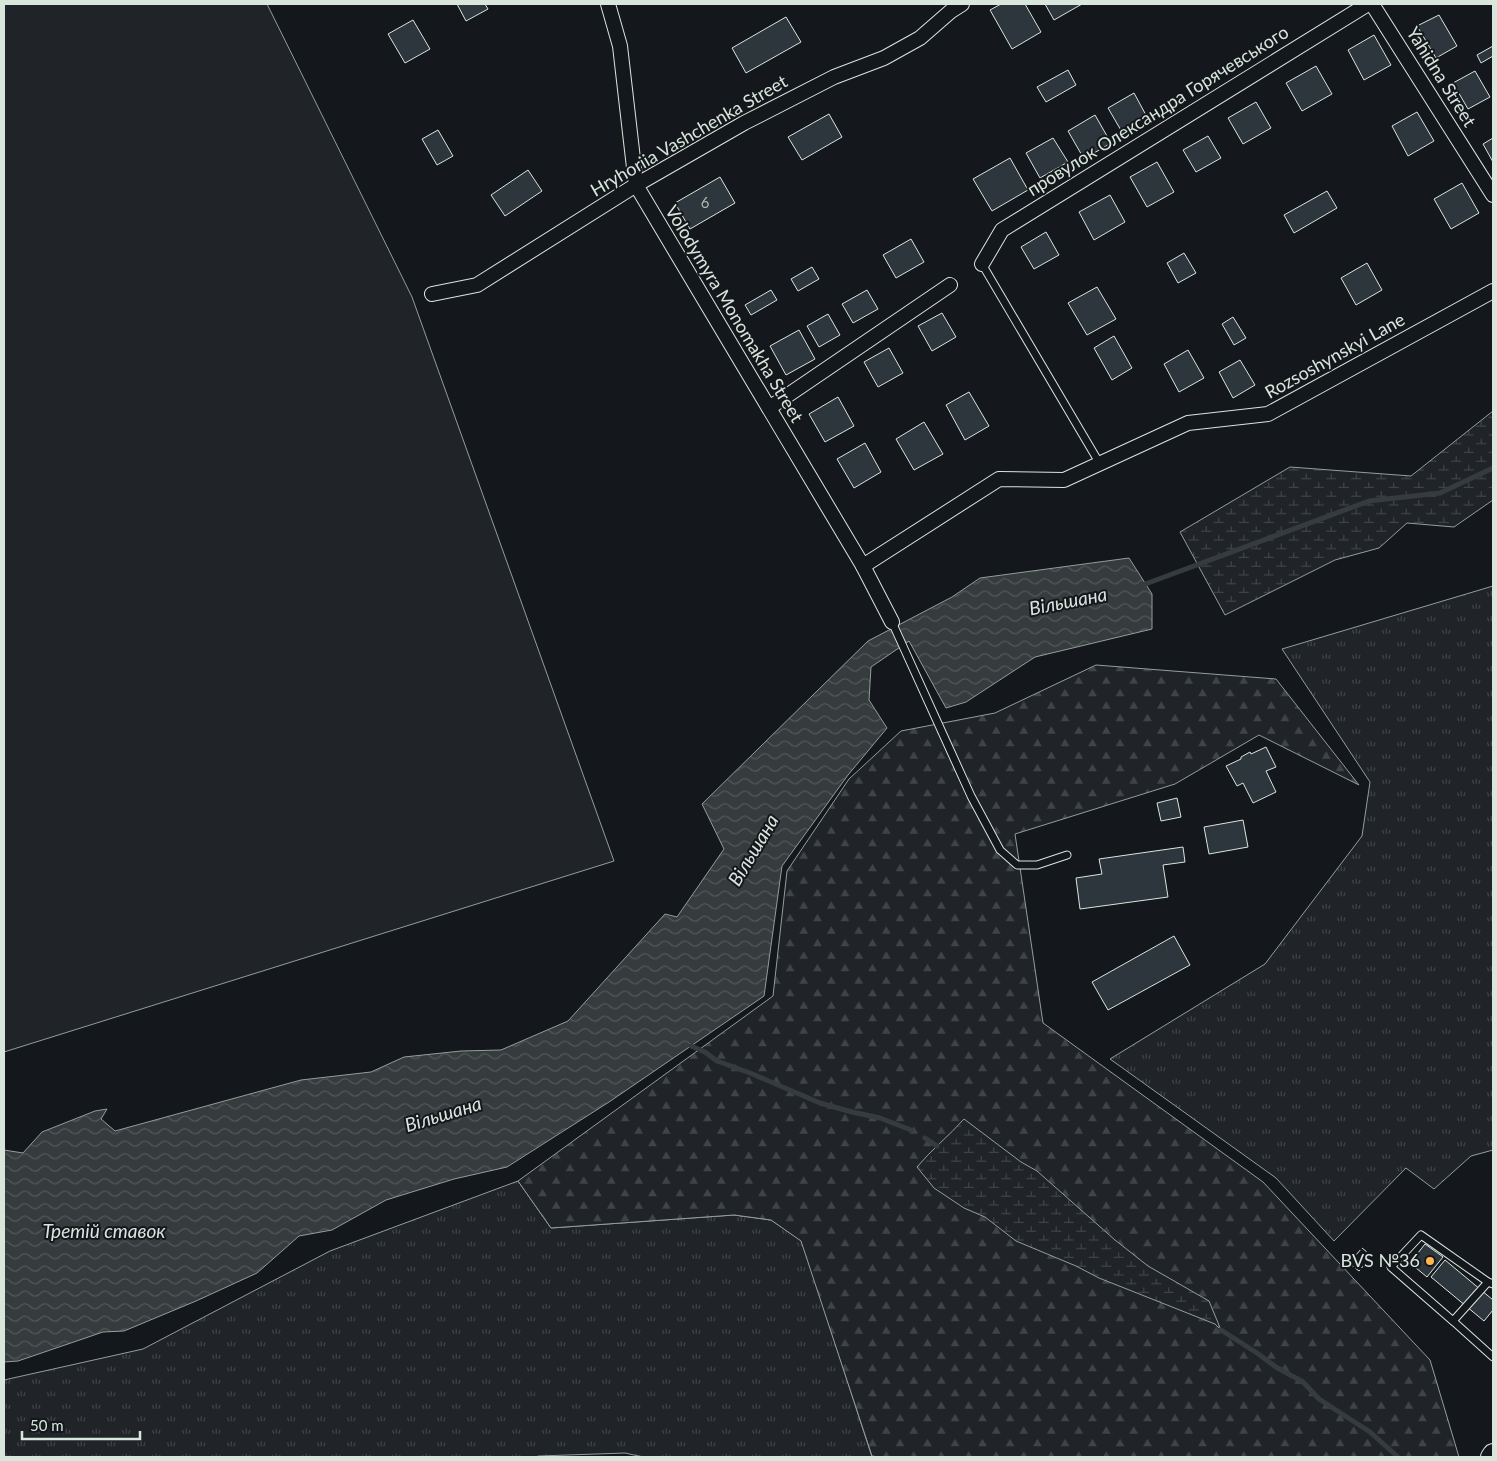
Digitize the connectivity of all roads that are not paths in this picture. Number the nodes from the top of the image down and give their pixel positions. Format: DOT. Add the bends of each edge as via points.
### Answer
graph roads {
  1 [pos="608,4"];
  2 [pos="962,4"];
  3 [pos="1368,4"];
  4 [pos="1372,4"];
  5 [pos="636,186"];
  6 [pos="1493,195"];
  7 [pos="982,264"];
  8 [pos="950,285"];
  9 [pos="1493,291"];
  10 [pos="432,294"];
  11 [pos="769,408"];
  12 [pos="1100,464"];
  13 [pos="863,566"];
  14 [pos="892,622"];
  15 [pos="1066,855"];
  16 [pos="1491,1283"];
  17 [pos="1453,1321"];
  18 [pos="1493,1358"];
  19 [pos="1493,1454"];
  20 [pos="1491,1457"];
  1 -- 5 [label="street, Volodymyra Monomakha Street" via="620,46"];
  2 -- 5 [label="street, Hryhoriia Vashchenka Street" via="920,38 884,58 834,77 744,122"];
  3 -- 7 [label="street, провулок Олександра Горячевського" via="1002,230"];
  4 -- 6 [label="street, Yahidna Street"];
  5 -- 10 [label="street, Hryhoriia Vashchenka Street" via="477,285"];
  5 -- 11 [label="street, Volodymyra Monomakha Street"];
  7 -- 12 [label="lane"];
  8 -- 11 [label="street"];
  9 -- 12 [label="street, Rozsoshynskyi Lane" via="1268,414 1188,423"];
  11 -- 13 [label="street, Volodymyra Monomakha Street"];
  12 -- 13 [label="street, Rozsoshynskyi Lane" via="1064,480 999,480"];
  13 -- 14 [label="street, Volodymyra Monomakha Street"];
  14 -- 15 [label="lane" via="971,796 1000,850 1017,865 1037,865"];
  16 -- 17 [label="lane"];
  16 -- 17 [label="lane" via="1421,1235 1391,1267"];
  17 -- 18 [label="lane"];
  19 -- 20 [label="street"];
}
